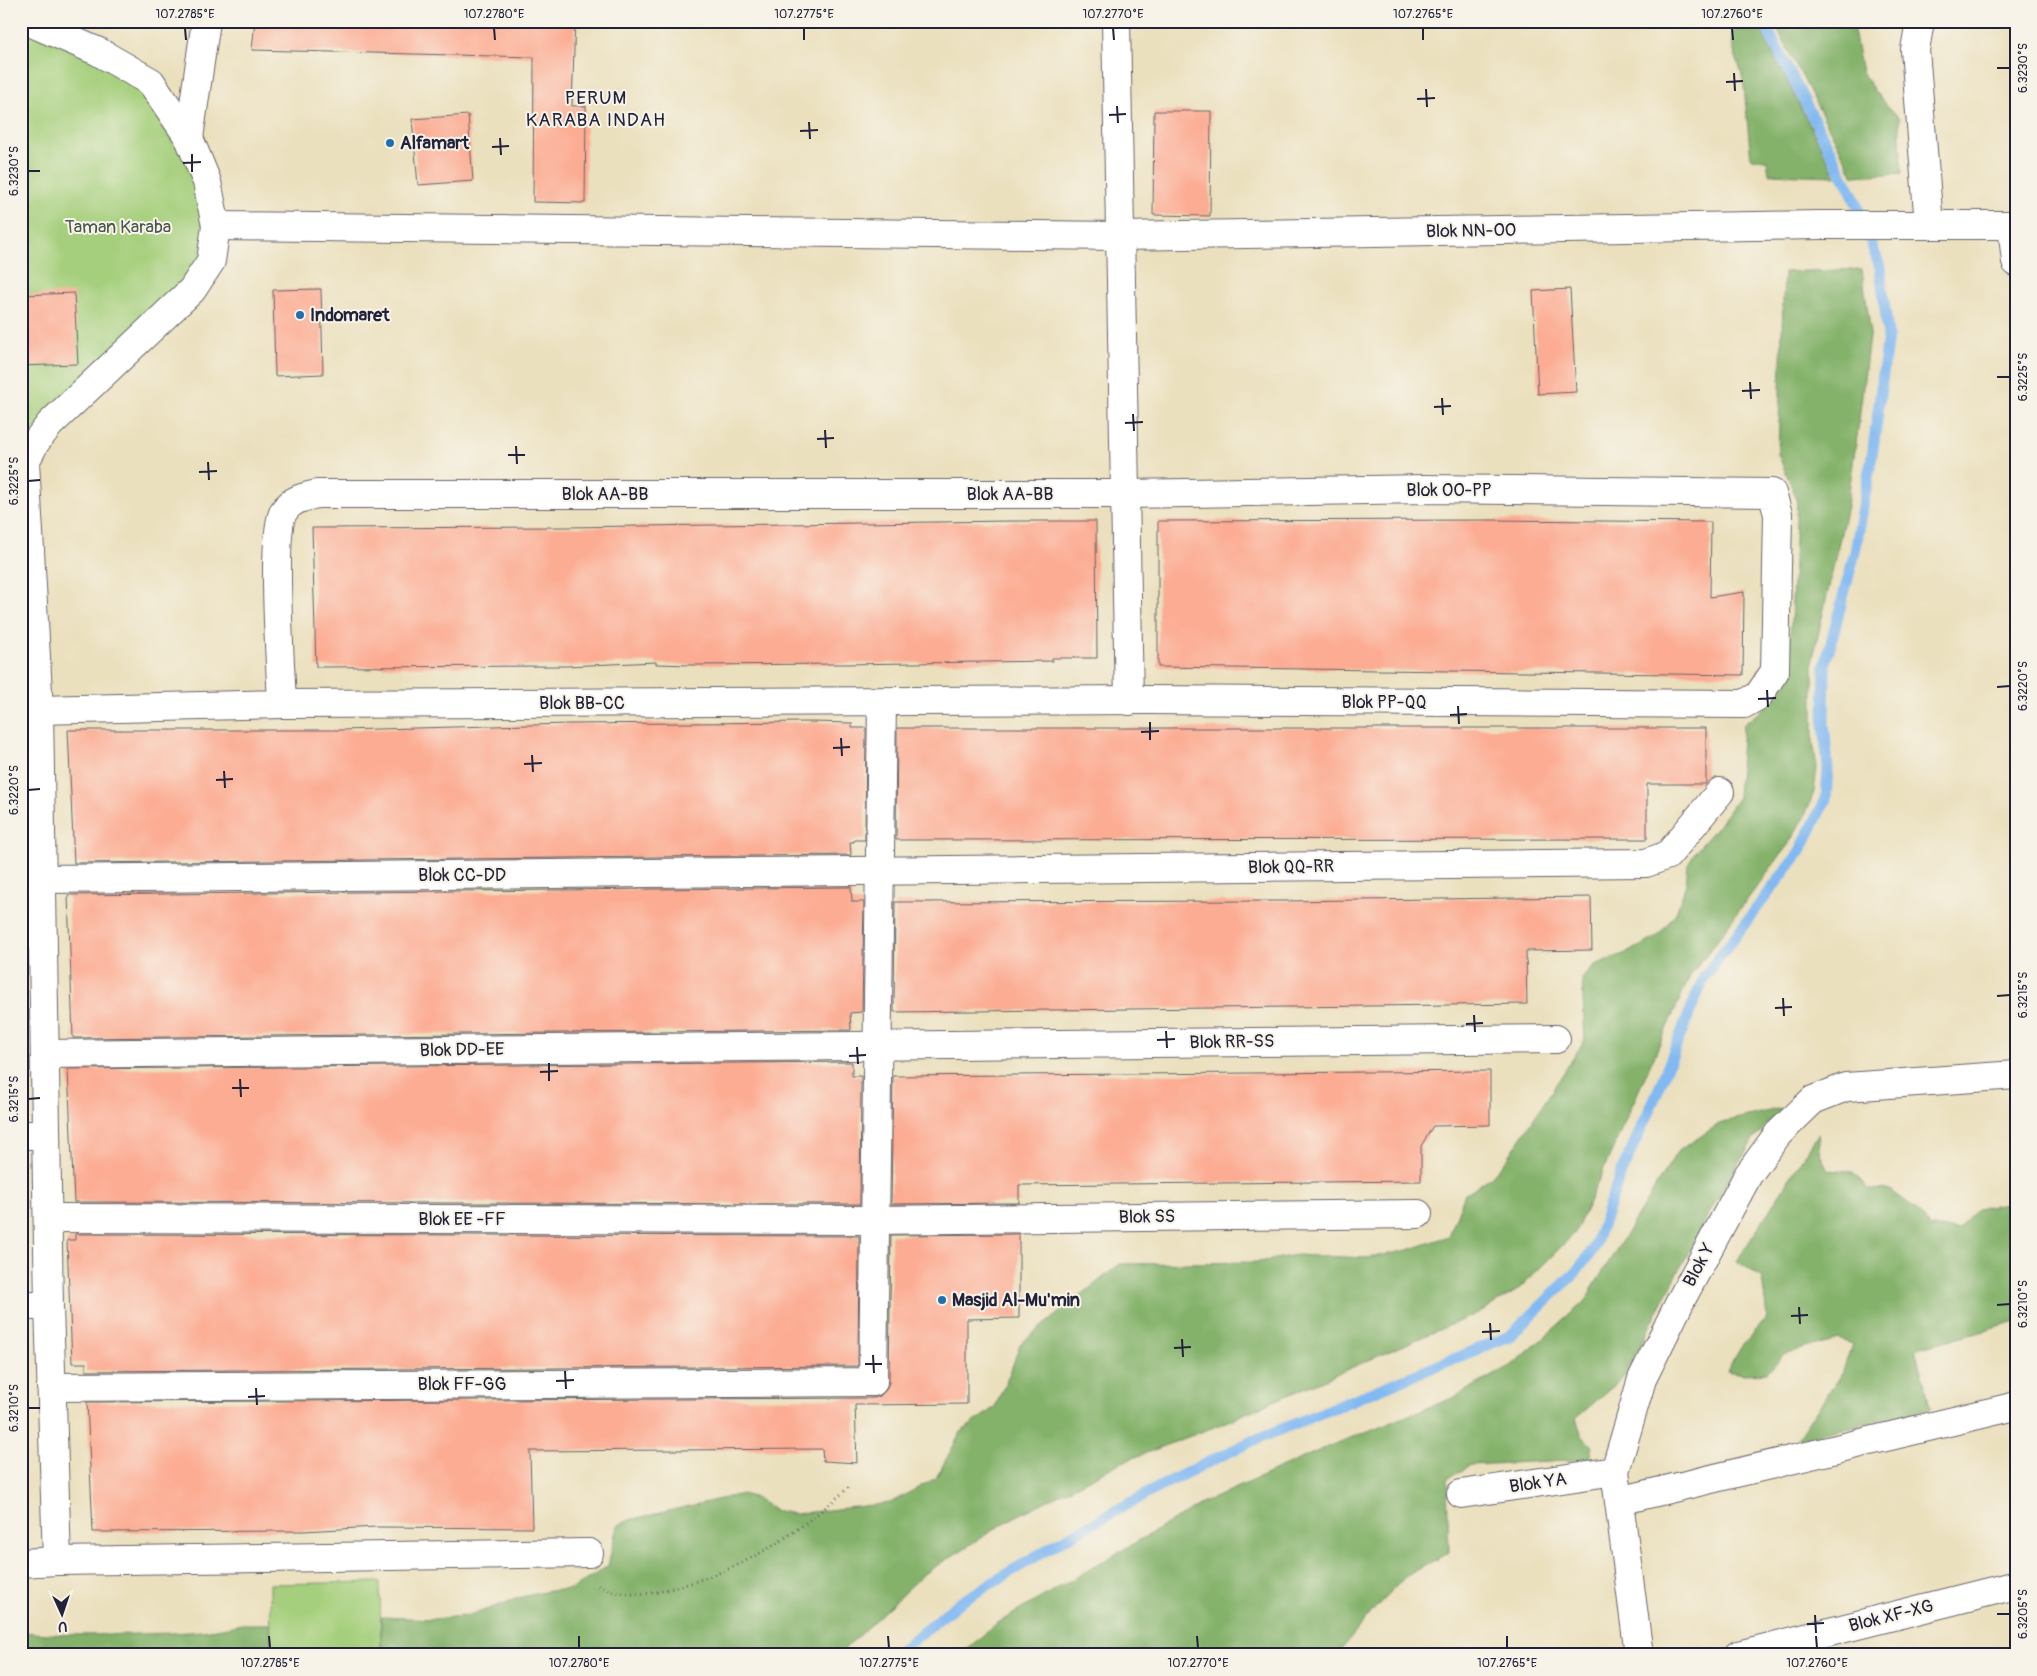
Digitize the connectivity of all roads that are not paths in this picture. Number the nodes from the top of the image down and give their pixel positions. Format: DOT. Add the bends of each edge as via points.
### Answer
graph roads {
  1 [pos="27,21"];
  2 [pos="206,21"];
  3 [pos="1116,21"];
  4 [pos="1920,21"];
  5 [pos="189,138"];
  6 [pos="1929,225"];
  7 [pos="2014,225"];
  8 [pos="216,226"];
  9 [pos="1120,236"];
  10 [pos="2016,262"];
  11 [pos="23,462"];
  12 [pos="1125,494"];
  13 [pos="29,632"];
  14 [pos="1758,696"];
  15 [pos="1129,701"];
  16 [pos="882,702"];
  17 [pos="282,704"];
  18 [pos="39,710"];
  19 [pos="1720,792"];
  20 [pos="32,803"];
  21 [pos="880,871"];
  22 [pos="43,879"];
  23 [pos="32,970"];
  24 [pos="1556,1039"];
  25 [pos="878,1046"];
  26 [pos="46,1054"];
  27 [pos="2016,1075"];
  28 [pos="34,1135"];
  29 [pos="1418,1214"];
  30 [pos="49,1218"];
  31 [pos="876,1220"];
  32 [pos="21,1306"];
  33 [pos="49,1306"];
  34 [pos="51,1387"];
  35 [pos="2016,1406"];
  36 [pos="1614,1471"];
  37 [pos="1461,1494"];
  38 [pos="1618,1501"];
  39 [pos="588,1553"];
  40 [pos="57,1562"];
  41 [pos="21,1563"];
  42 [pos="2016,1585"];
  43 [pos="1640,1655"];
  44 [pos="1738,1655"];
  1 -- 5 [label="street" via="99,52 151,82"];
  2 -- 5 [label="street"];
  3 -- 9 [label="street"];
  4 -- 6 [label="street" via="1915,50"];
  5 -- 8 [label="street" via="207,182"];
  6 -- 7 [label="street, Blok NN-OO"];
  6 -- 9 [label="street, Blok NN-OO"];
  7 -- 10 [label="street"];
  8 -- 9 [label="street, Blok NN-OO"];
  8 -- 11 [label="street" via="211,261 192,290 50,424"];
  9 -- 12 [label="street"];
  11 -- 13 [label="street"];
  12 -- 14 [label="street, Blok OO-PP" via="1426,489 1772,493 1778,514 1775,671"];
  12 -- 15 [label="street"];
  12 -- 17 [label="street, Blok AA-BB" via="317,494 294,500 283,512 276,547"];
  13 -- 18 [label="street"];
  14 -- 15 [label="street, Blok PP-QQ" via="1744,704"];
  15 -- 16 [label="street, Blok PP-QQ"];
  16 -- 17 [label="street, Blok BB-CC"];
  16 -- 21 [label="street"];
  17 -- 18 [label="street, Blok BB-CC"];
  18 -- 20 [label="street"];
  19 -- 21 [label="street, Blok QQ-RR" via="1668,856 1646,863"];
  20 -- 22 [label="street"];
  21 -- 22 [label="street, Blok CC-DD"];
  21 -- 25 [label="street"];
  22 -- 23 [label="street"];
  23 -- 26 [label="street"];
  24 -- 25 [label="street, Blok RR-SS"];
  25 -- 26 [label="street, Blok DD-EE"];
  25 -- 31 [label="street"];
  26 -- 28 [label="street"];
  27 -- 36 [label="street, Blok Y" via="1846,1087 1813,1100 1778,1134 1748,1175 1724,1217 1642,1379"];
  28 -- 30 [label="street"];
  29 -- 31 [label="street, Blok SS"];
  30 -- 31 [label="street, Blok EE -FF"];
  30 -- 33 [label="street"];
  31 -- 34 [label="street, Blok FF-GG" via="874,1382"];
  32 -- 33 [label="street"];
  33 -- 34 [label="street"];
  34 -- 40 [label="street"];
  35 -- 38 [label="street"];
  36 -- 37 [label="street, Blok YA"];
  36 -- 38 [label="street, Blok Y"];
  38 -- 43 [label="street, Blok Y"];
  39 -- 40 [label="street"];
  40 -- 41 [label="street"];
  42 -- 44 [label="street, Blok XF-XG"];
}
